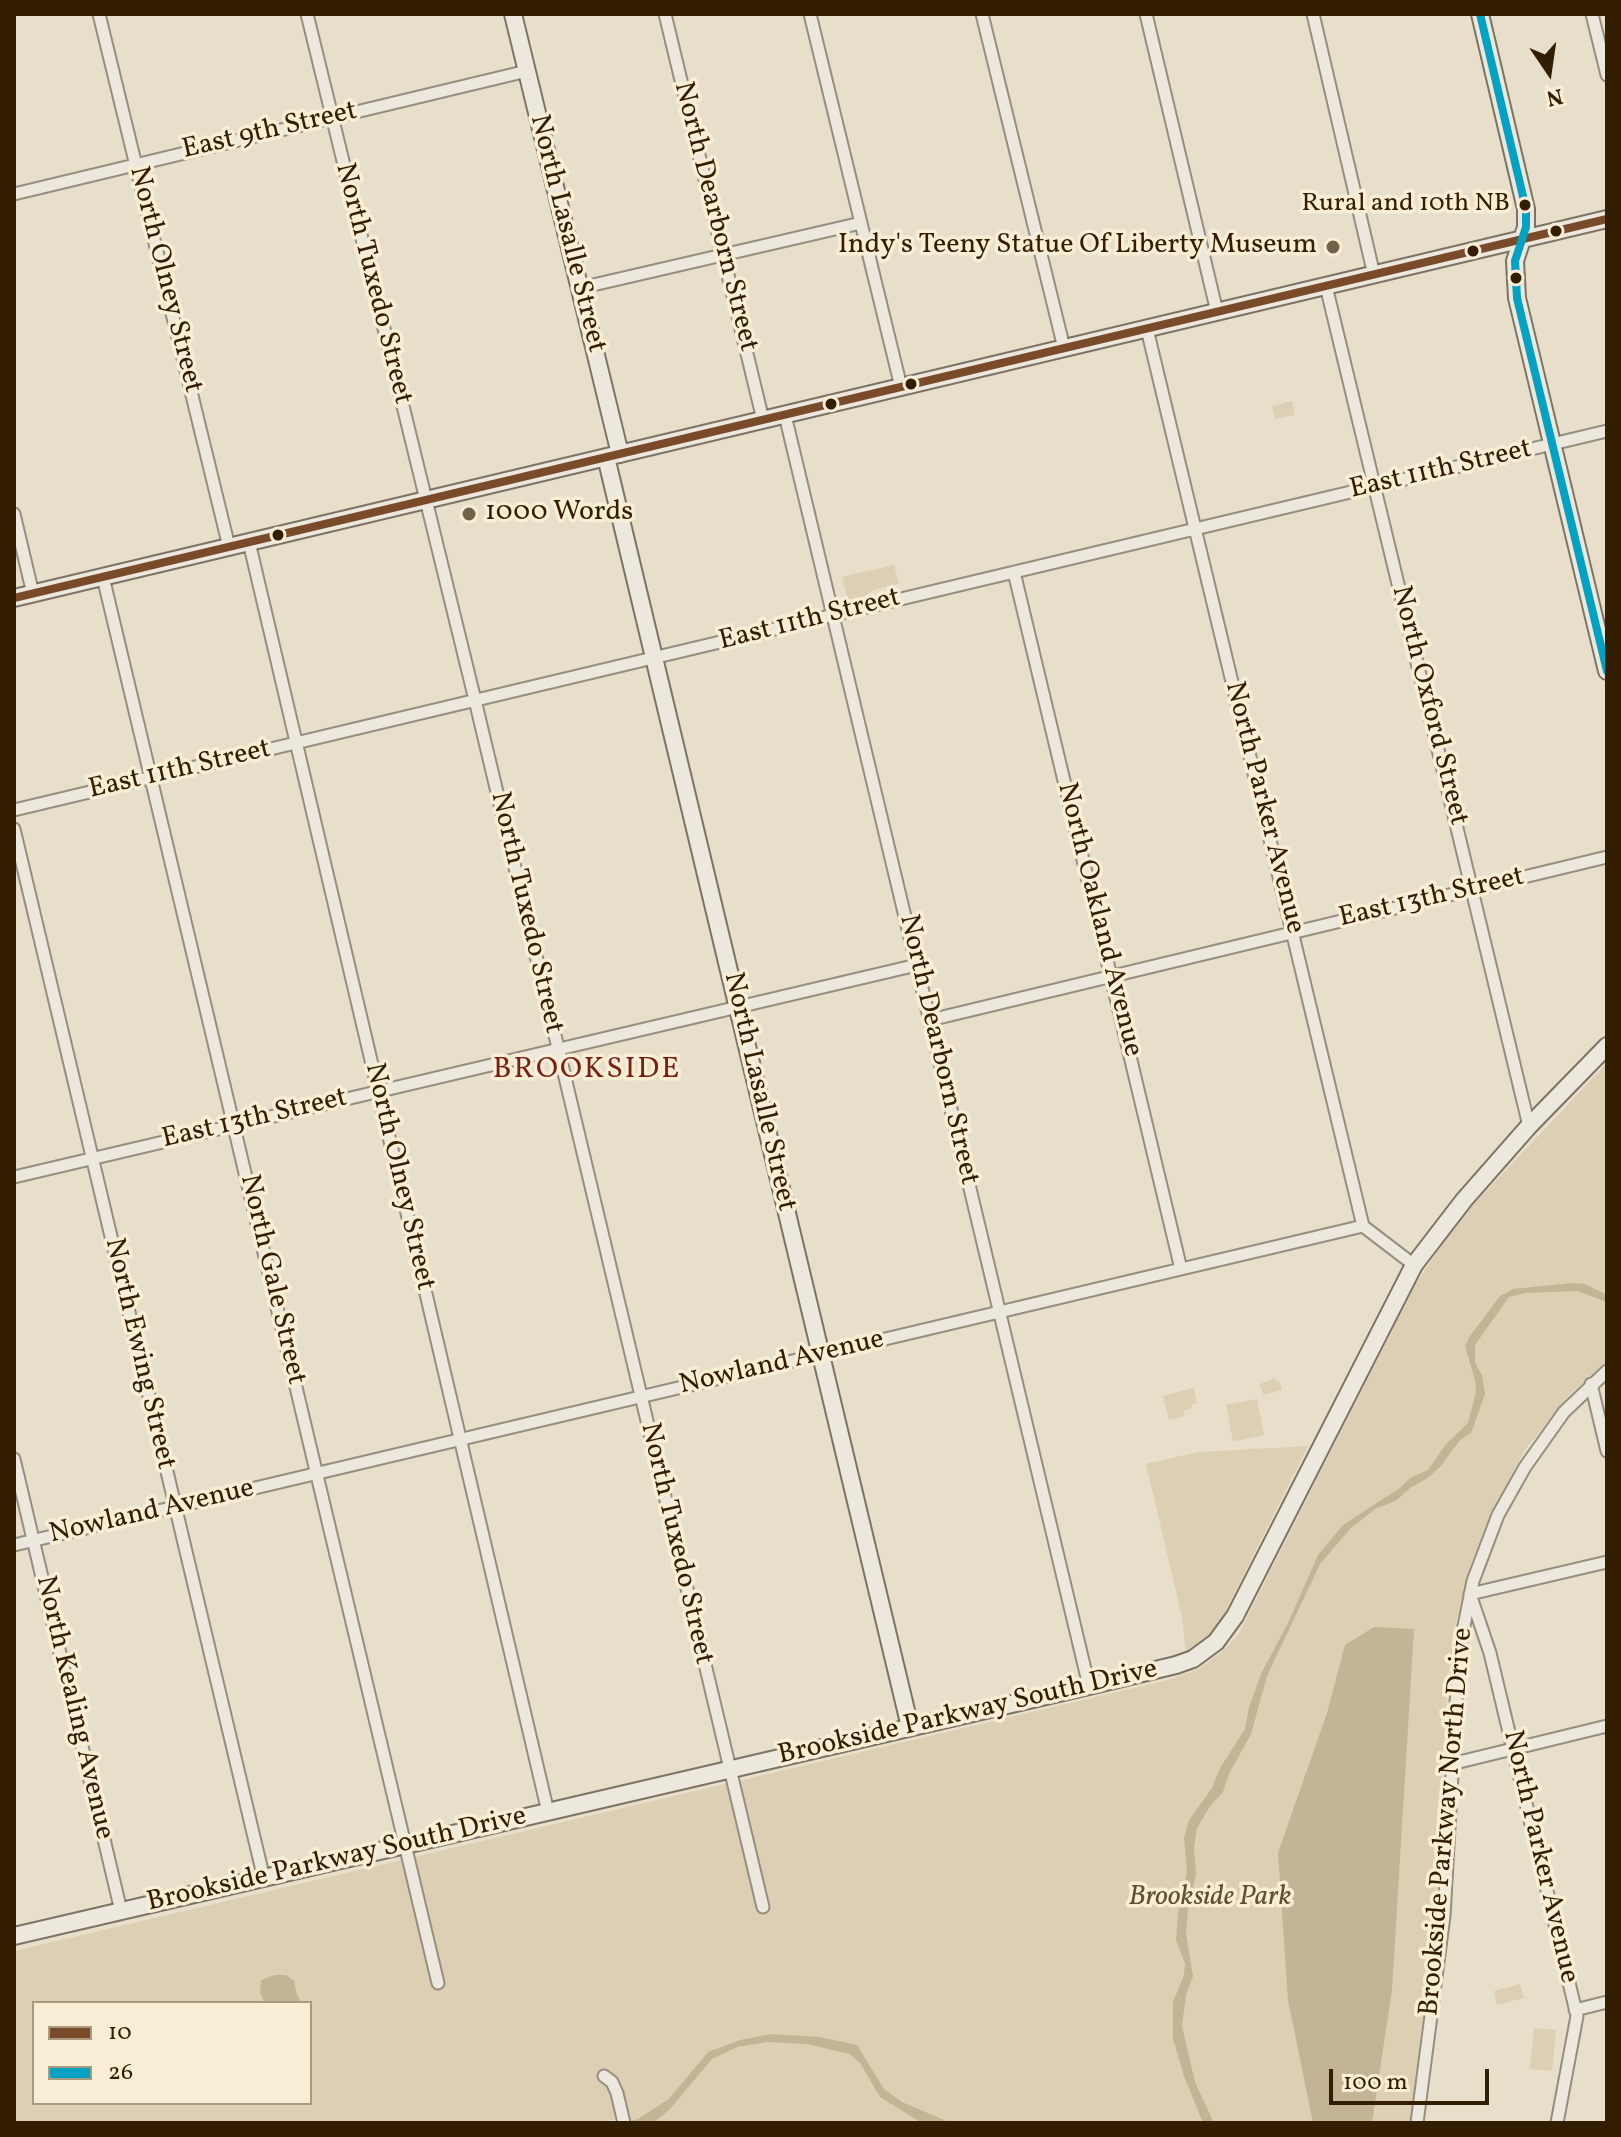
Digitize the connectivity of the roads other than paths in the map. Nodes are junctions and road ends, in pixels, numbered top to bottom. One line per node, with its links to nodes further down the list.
1 (99, 14): 14 (street, North Olney Street)
2 (307, 14): 13 (street, North Tuxedo Street)
3 (513, 14): 11 (main road, North Lasalle Street)
4 (665, 14): 19 (street, North Dearborn Street)
5 (810, 14): 17 (street)
6 (982, 14): 25 (street)
7 (1146, 14): 23 (street)
8 (1313, 14): 20 (street)
9 (1480, 14): 18 (main road)
10 (1592, 14): 12 (street)
11 (527, 71): 13 (street, East 9th Street); 22 (main road, North Lasalle Street)
12 (1607, 75)
13 (332, 117): 14 (street, East 9th Street); 33 (street, North Tuxedo Street)
14 (136, 164): 15 (street, East 9th Street); 37 (street, North Olney Street)
15 (14, 194)
16 (1607, 219): 18 (main road)
17 (861, 223): 19 (street); 26 (street)
18 (1522, 239): 20 (main road); 30 (main road)
19 (724, 255): 22 (street); 28 (street, North Dearborn Street)
20 (1374, 275): 21 (main road)
21 (1326, 286): 23 (main road); 32 (street, North Oxford Street)
22 (580, 288): 31 (main road, North Lasalle Street)
23 (1217, 312): 24 (main road)
24 (1147, 329): 25 (main road); 35 (street, North Parker Avenue)
25 (1064, 348): 26 (main road)
26 (901, 387): 27 (main road)
27 (785, 415): 28 (main road); 42 (street, North Dearborn Street)
28 (763, 420): 31 (main road)
29 (1607, 431): 30 (street, East 11th Street)
30 (1553, 444): 32 (street, East 11th Street); 43 (main road)
31 (613, 456): 33 (main road); 44 (main road, North Lasalle Street)
32 (1375, 487): 35 (street, East 11th Street); 52 (street, North Oxford Street)
33 (425, 500): 36 (main road); 46 (street, North Tuxedo Street)
34 (14, 514): 40 (street)
35 (1195, 529): 38 (street, East 11th Street); 53 (street, North Parker Avenue)
36 (249, 542): 37 (main road); 47 (street, North Olney Street)
37 (229, 547): 39 (main road)
38 (1014, 572): 42 (street, East 11th Street); 55 (street, North Oakland Avenue)
39 (103, 577): 40 (main road); 48 (street, North Gale Street)
40 (33, 594): 41 (main road)
41 (14, 598)
42 (833, 615): 44 (street, East 11th Street); 54 (street, North Dearborn Street)
43 (1604, 645): 45 (main road)
44 (654, 659): 46 (street, East 11th Street); 56 (main road, North Lasalle Street)
45 (1607, 671)
46 (475, 700): 47 (street, East 11th Street); 59 (street, North Tuxedo Street)
47 (296, 743): 48 (street, East 11th Street); 60 (street, North Olney Street)
48 (151, 778): 49 (street, East 11th Street); 61 (street, North Gale Street)
49 (14, 810)
50 (14, 829): 63 (street, North Ewing Street)
51 (1607, 857): 52 (street, East 13th Street)
52 (1472, 890): 53 (street, East 13th Street); 62 (street, North Oxford Street)
53 (1293, 933): 55 (street, East 13th Street); 65 (street, North Parker Avenue)
54 (917, 965): 56 (street, East 13th Street); 57 (street, North Dearborn Street)
55 (1112, 976): 57 (street, East 13th Street); 67 (street, North Oakland Avenue)
56 (738, 1007): 59 (street, East 13th Street); 69 (main road, North Lasalle Street)
57 (930, 1020): 68 (street, North Dearborn Street)
58 (1607, 1046): 62 (main road, Brookside Parkway South Drive)
59 (557, 1050): 60 (street, East 13th Street); 72 (street, North Tuxedo Street)
60 (378, 1091): 61 (street, East 13th Street); 73 (street, North Olney Street)
61 (234, 1125): 63 (street, East 13th Street); 76 (street, North Gale Street)
62 (1529, 1126): 66 (main road, Brookside Parkway South Drive)
63 (92, 1159): 64 (street, East 13th Street); 77 (street, North Ewing Street)
64 (14, 1177)
65 (1363, 1226): 66 (street); 67 (street, Nowland Avenue)
66 (1414, 1265): 82 (main road, Brookside Parkway South Drive)
67 (1181, 1269): 68 (street, Nowland Avenue)
68 (1000, 1312): 69 (street, Nowland Avenue); 82 (street, North Dearborn Street)
69 (821, 1354): 72 (street, Nowland Avenue); 84 (main road, North Lasalle Street)
70 (1607, 1371): 71 (street, Brookside Parkway North Drive)
71 (1591, 1384): 74 (street); 81 (street, Brookside Parkway North Drive)
72 (640, 1397): 73 (street, Nowland Avenue); 87 (street, North Tuxedo Street)
73 (460, 1440): 76 (street, Nowland Avenue); 88 (street, North Olney Street)
74 (1607, 1451)
75 (14, 1459): 78 (street, North Kealing Avenue)
76 (317, 1474): 77 (street, Nowland Avenue); 89 (street, North Gale Street)
77 (175, 1507): 78 (street, Nowland Avenue); 90 (street, North Ewing Street)
78 (33, 1541): 79 (street, Nowland Avenue); 92 (street, North Kealing Avenue)
79 (14, 1545)
80 (1607, 1562): 81 (street)
81 (1470, 1594): 85 (street, North Parker Avenue); 86 (street, Brookside Parkway North Drive)
82 (1089, 1686): 84 (main road, Brookside Parkway South Drive)
83 (1607, 1726): 85 (street)
84 (910, 1727): 87 (main road, Brookside Parkway South Drive)
85 (1512, 1749): 86 (street); 96 (street, North Parker Avenue)
86 (1451, 1764): 99 (street, Brookside Parkway North Drive)
87 (729, 1769): 88 (main road, Brookside Parkway South Drive); 91 (street, North Tuxedo Street)
88 (548, 1812): 89 (main road, Brookside Parkway South Drive)
89 (405, 1845): 90 (main road, Brookside Parkway South Drive); 94 (street, North Gale Street)
90 (264, 1879): 92 (main road, Brookside Parkway South Drive)
91 (763, 1907)
92 (121, 1911): 93 (main road, Brookside Parkway South Drive)
93 (14, 1936)
94 (438, 1983)
95 (1607, 2002): 96 (street)
96 (1575, 2010): 100 (street, North Parker Avenue)
97 (604, 2076): 98 (street)
98 (624, 2119)
99 (1417, 2123)
100 (1557, 2123)

